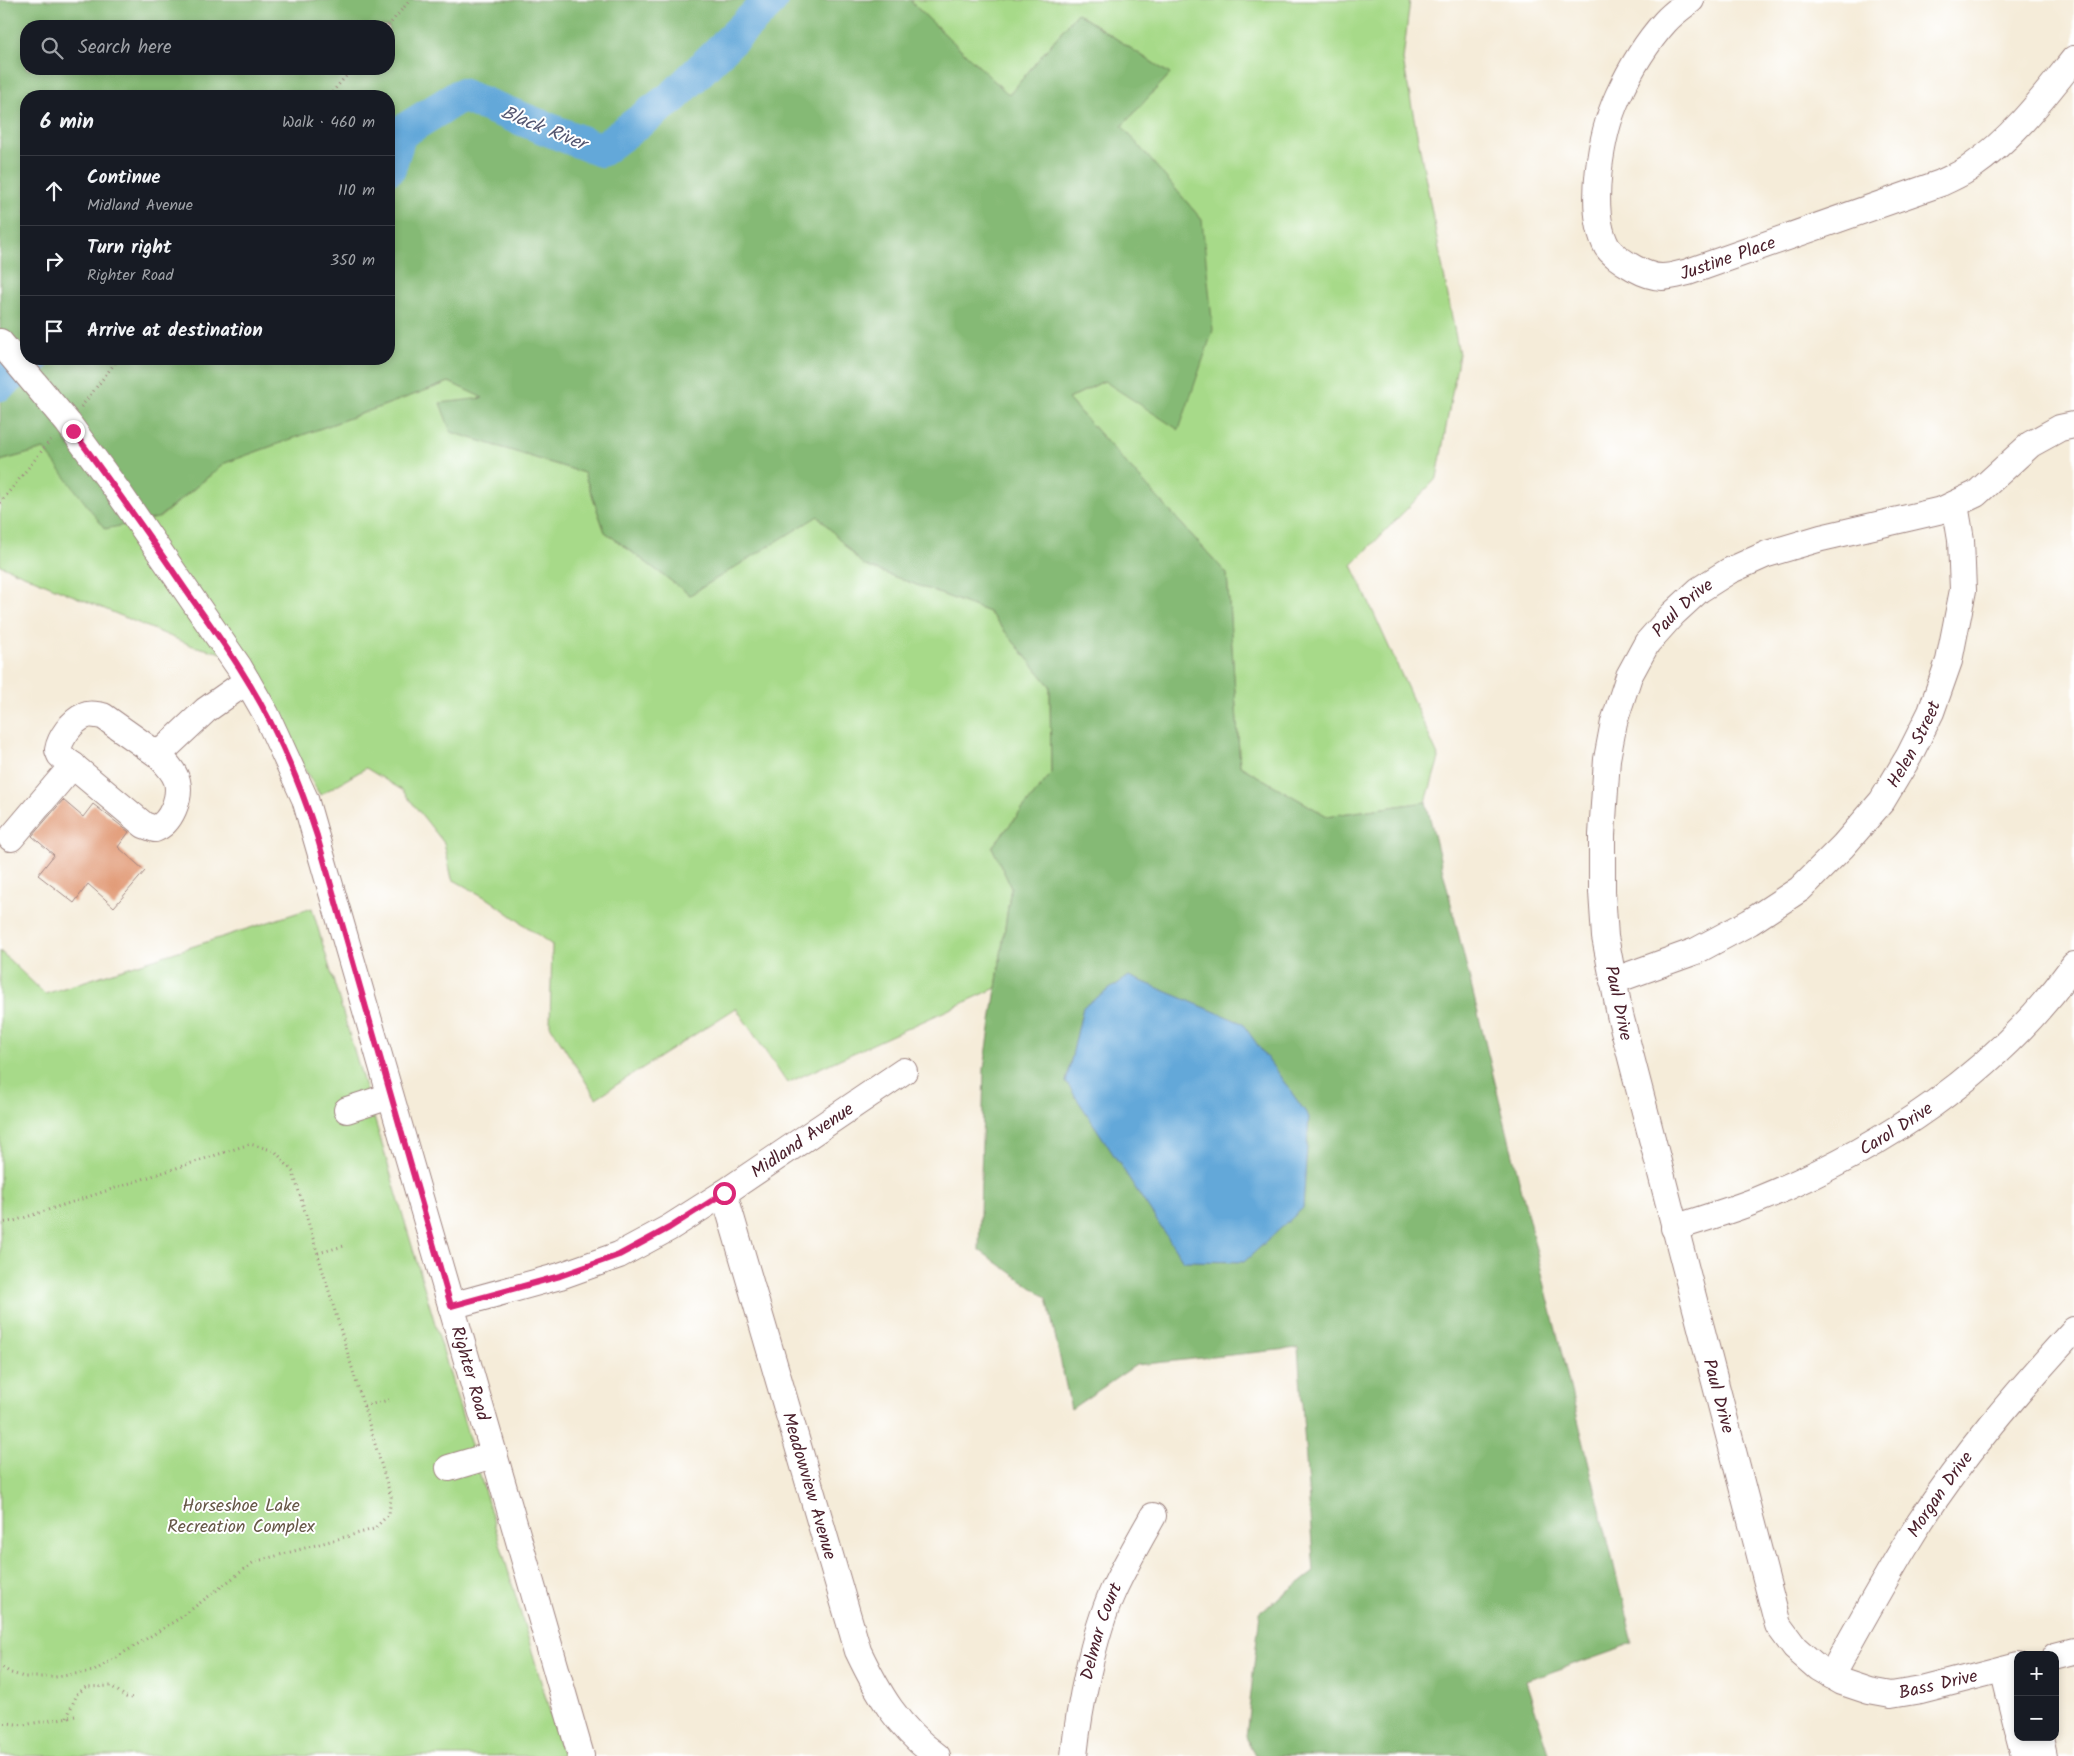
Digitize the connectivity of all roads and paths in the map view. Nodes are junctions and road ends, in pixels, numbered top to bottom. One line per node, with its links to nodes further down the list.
1 (410, 0): 3 (path)
2 (1691, 0): 4 (street, Justine Place)
3 (393, 20)
4 (2074, 59)
5 (347, 75): 6 (path)
6 (334, 90)
7 (0, 342): 14 (street, Righter Road)
8 (114, 365): 9 (path)
9 (80, 410)
10 (2074, 425): 13 (street)
11 (54, 435): 12 (path)
12 (0, 503)
13 (1955, 504): 19 (street, Helen Street); 19 (street, Paul Drive)
14 (247, 681): 15 (street); 21 (street, Righter Road)
15 (158, 755): 16 (street); 16 (street)
16 (72, 765): 17 (street)
17 (11, 838)
18 (2074, 965): 25 (street, Carol Drive)
19 (1614, 981): 25 (street, Paul Drive)
20 (904, 1071): 23 (street, Midland Avenue)
21 (390, 1096): 22 (street); 28 (street, Righter Road)
22 (346, 1110)
23 (724, 1193): 28 (street, Midland Avenue); 48 (street, Meadowview Avenue)
24 (0, 1223): 27 (path)
25 (1674, 1228): 39 (street, Paul Drive)
26 (344, 1246): 27 (path)
27 (318, 1253): 31 (path)
28 (451, 1306): 32 (street, Righter Road)
29 (2074, 1330): 39 (street, Morgan Drive)
30 (390, 1400): 31 (path)
31 (364, 1406): 37 (path)
32 (493, 1455): 33 (street); 47 (street, Righter Road)
33 (449, 1468)
34 (1152, 1516): 49 (street, Delmar Court)
35 (2074, 1651): 36 (street)
36 (2059, 1655)
37 (0, 1666)
38 (2011, 1667): 39 (street, Bass Drive); 40 (street)
39 (1831, 1676)
40 (2014, 1696)
41 (133, 1698): 43 (path)
42 (75, 1716): 43 (path)
43 (67, 1717): 44 (path)
44 (0, 1722)
45 (2021, 1741): 50 (street)
46 (2042, 1741): 51 (street)
47 (580, 1756)
48 (937, 1756)
49 (1074, 1756)
50 (2024, 1756)
51 (2046, 1756)

